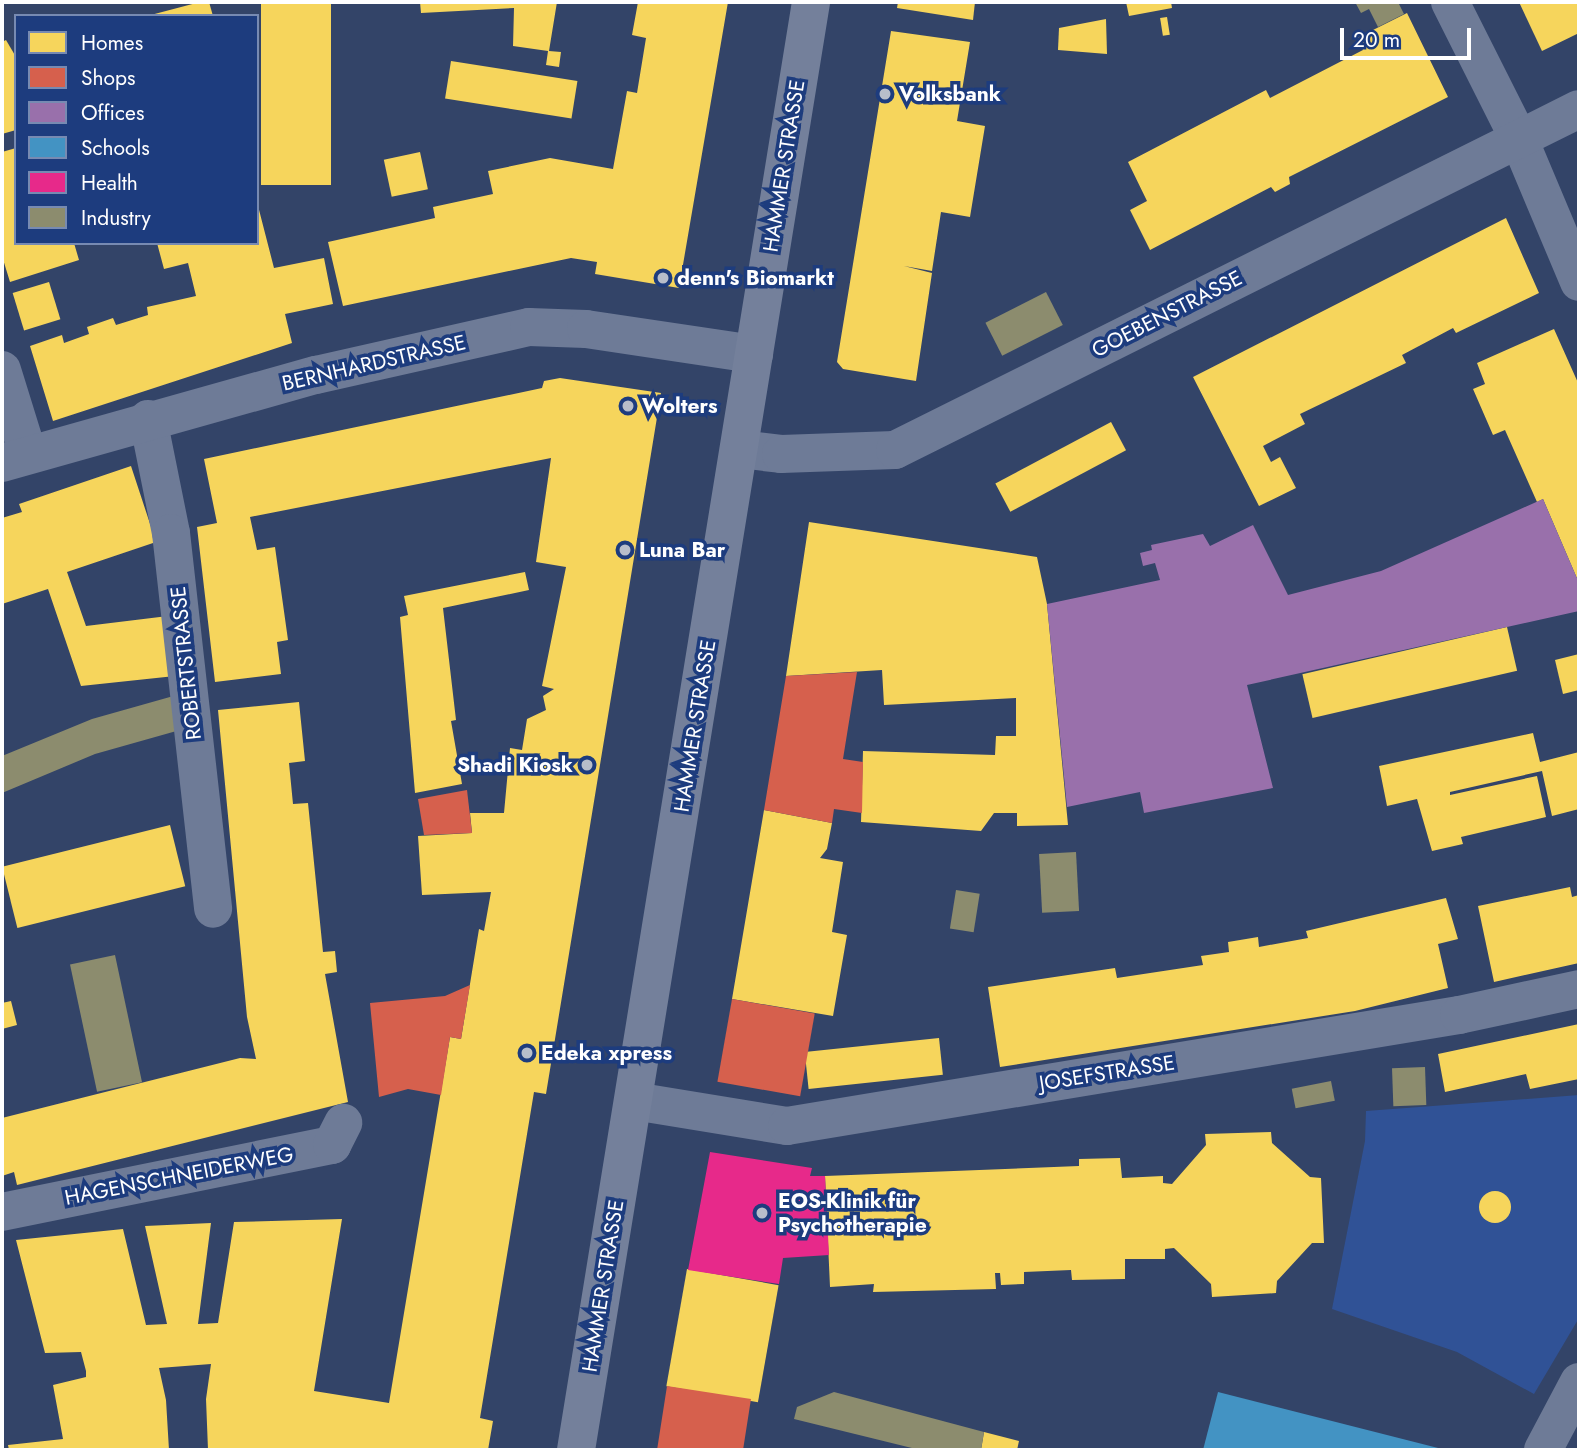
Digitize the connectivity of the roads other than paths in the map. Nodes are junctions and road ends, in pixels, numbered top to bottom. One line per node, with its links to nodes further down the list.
1 (811, 2): 6 (main road, HAMMER STRASSE)
2 (1450, 2): 4 (street)
3 (1579, 109): 4 (street, GOEBENSTRASSE)
4 (1519, 139): 5 (street); 9 (street, GOEBENSTRASSE)
5 (1579, 282)
6 (754, 354): 8 (street, BERNHARDSTRASSE); 9 (main road, HAMMER STRASSE)
7 (2, 370): 10 (street)
8 (148, 419): 10 (street, BERNHARDSTRASSE); 11 (street, ROBERTSTRASSE)
9 (739, 449): 13 (main road, HAMMER STRASSE)
10 (15, 459)
11 (213, 909)
12 (1579, 989): 13 (street, JOSEFSTRASSE)
13 (634, 1101): 17 (main road, HAMMER STRASSE)
14 (342, 1123): 15 (street, HAGENSCHNEIDERWEG)
15 (2, 1212)
16 (1579, 1382): 18 (street)
17 (576, 1450)
18 (1543, 1450)

